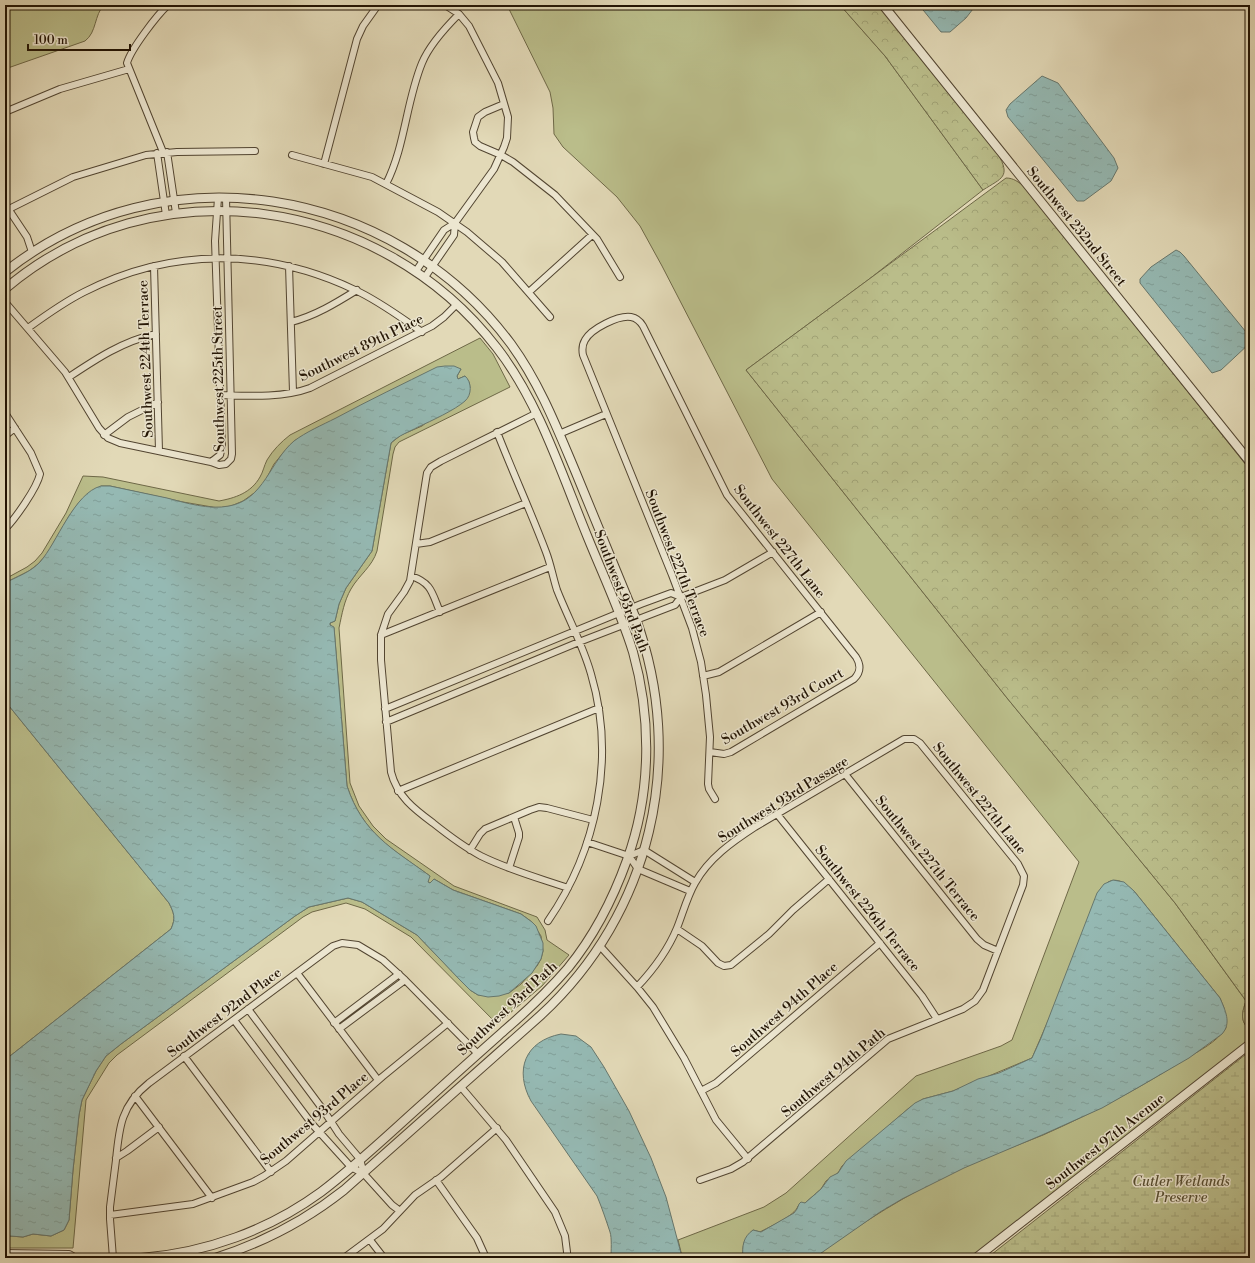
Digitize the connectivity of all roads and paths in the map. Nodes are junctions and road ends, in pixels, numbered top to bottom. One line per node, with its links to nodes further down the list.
1 (168, 5): 6 (street)
2 (378, 5): 13 (street)
3 (445, 5): 5 (street)
4 (883, 5): 63 (street, Southwest 232nd Street)
5 (459, 14): 7 (street); 14 (street)
6 (129, 69): 8 (street); 10 (street)
7 (504, 104): 12 (street); 12 (street)
8 (5, 112)
9 (255, 151): 10 (street)
10 (162, 152): 17 (street); 18 (street); 19 (street)
11 (292, 155): 13 (street)
12 (501, 155): 24 (street); 25 (street)
13 (324, 164): 14 (street)
14 (386, 184): 24 (street)
15 (218, 198): 16 (street, Southwest 93rd Path); 17 (street, Southwest 93rd Path); 20 (street, Southwest 225th Street)
16 (226, 198): 21 (street, Southwest 225th Street); 29 (street, Southwest 93rd Path)
17 (174, 200): 18 (street, Southwest 93rd Path); 22 (street)
18 (164, 202): 23 (street); 26 (street, Southwest 93rd Path)
19 (7, 206): 26 (street)
20 (217, 211): 21 (street, Southwest 93rd Path); 22 (street, Southwest 93rd Path); 28 (street, Southwest 225th Street)
21 (228, 211): 27 (street, Southwest 225th Street); 33 (street, Southwest 93rd Path)
22 (176, 213): 23 (street, Southwest 93rd Path)
23 (166, 215): 37 (street, Southwest 93rd Path)
24 (455, 223): 29 (street); 32 (street); 39 (street)
25 (592, 235): 36 (street); 39 (street)
26 (32, 252): 34 (street, Southwest 93rd Path)
27 (228, 258): 28 (street); 31 (street); 51 (street, Southwest 225th Street)
28 (216, 259): 30 (street); 50 (street, Southwest 225th Street)
29 (423, 260): 32 (street, Southwest 93rd Path); 33 (street)
30 (154, 266): 45 (street); 47 (street, Southwest 224th Terrace)
31 (290, 266): 38 (street); 44 (street)
32 (432, 267): 35 (street); 58 (street, Southwest 93rd Path)
33 (416, 271): 35 (street, Southwest 93rd Path)
34 (5, 272)
35 (425, 277): 41 (street, Southwest 93rd Path)
36 (620, 277)
37 (5, 289)
38 (357, 290): 44 (street); 46 (street)
39 (529, 292): 42 (street)
40 (5, 302): 45 (street)
41 (457, 304): 46 (street, Southwest 89th Place); 54 (street, Southwest 93rd Path)
42 (550, 317)
43 (634, 318): 55 (street, Southwest 227th Terrace); 67 (street, Southwest 227th Lane)
44 (291, 322): 49 (street)
45 (28, 328): 48 (street)
46 (422, 332): 49 (street, Southwest 89th Place)
47 (156, 334): 48 (street); 52 (street, Southwest 224th Terrace)
48 (69, 377): 59 (street)
49 (293, 392): 51 (street, Southwest 89th Place)
50 (220, 395): 51 (street, Southwest 89th Place); 62 (street, Southwest 225th Street)
51 (230, 395): 62 (street, Southwest 225th Street)
52 (158, 402): 59 (street); 61 (street, Southwest 224th Terrace)
53 (5, 413): 56 (street)
54 (537, 413): 57 (street); 74 (street, Southwest 93rd Path)
55 (606, 414): 58 (street); 70 (street, Southwest 227th Terrace)
56 (16, 428): 60 (street); 65 (street)
57 (497, 432): 64 (street); 66 (street)
58 (559, 434): 71 (street, Southwest 93rd Path)
59 (104, 435): 61 (street)
60 (5, 436)
61 (159, 451): 62 (street)
62 (211, 462)
63 (1250, 462)
64 (526, 503): 66 (street); 68 (street)
65 (6, 526)
66 (416, 544): 69 (street)
67 (773, 552): 70 (street); 73 (street, Southwest 227th Lane)
68 (550, 567): 72 (street); 77 (street)
69 (411, 576): 72 (street); 78 (street)
70 (681, 597): 71 (street); 75 (street); 81 (street, Southwest 227th Terrace)
71 (631, 608): 74 (street); 75 (street, Southwest 93rd Path)
72 (440, 612): 78 (street)
73 (821, 612): 80 (street, Southwest 227th Lane); 81 (street)
74 (619, 613): 76 (street, Southwest 93rd Path); 77 (street)
75 (636, 619): 76 (street); 95 (street, Southwest 93rd Path)
76 (623, 625): 79 (street); 96 (street, Southwest 93rd Path)
77 (575, 631): 79 (street); 82 (street)
78 (381, 635): 82 (street)
79 (579, 642): 83 (street); 84 (street)
80 (860, 668): 86 (street, Southwest 93rd Court)
81 (704, 676): 86 (street, Southwest 227th Terrace)
82 (385, 708): 84 (street)
83 (599, 708): 88 (street); 92 (street)
84 (386, 722): 88 (street)
85 (914, 739): 87 (street, Southwest 93rd Passage); 99 (street, Southwest 227th Lane)
86 (710, 752): 89 (street, Southwest 227th Terrace)
87 (845, 774): 90 (street, Southwest 93rd Passage); 108 (street, Southwest 227th Terrace)
88 (398, 790): 94 (street)
89 (716, 799)
90 (777, 814): 100 (street, Southwest 226th Terrace); 101 (street, Southwest 93rd Passage)
91 (514, 817): 92 (street); 94 (street); 97 (street)
92 (593, 820): 93 (street)
93 (587, 842): 96 (street); 102 (street)
94 (470, 850): 97 (street)
95 (644, 850): 96 (street); 98 (street, Southwest 93rd Path); 101 (street)
96 (629, 856): 98 (street); 120 (street, Southwest 93rd Path)
97 (509, 868): 102 (street)
98 (638, 869): 103 (street); 107 (street, Southwest 93rd Path)
99 (1024, 876): 108 (street, Southwest 94th Path)
100 (829, 879): 105 (street); 106 (street, Southwest 226th Terrace)
101 (695, 882): 103 (street, Southwest 93rd Passage)
102 (568, 888): 104 (street)
103 (690, 891): 105 (street, Southwest 93rd Passage)
104 (548, 921)
105 (677, 928): 112 (street, Southwest 93rd Passage)
106 (880, 943): 114 (street, Southwest 226th Terrace); 124 (street, Southwest 94th Place)
107 (600, 946): 112 (street); 123 (street, Southwest 93rd Path)
108 (998, 951): 114 (street, Southwest 94th Path)
109 (297, 972): 110 (street, Southwest 92nd Place); 113 (street, Southwest 92nd Place); 116 (street)
110 (399, 974): 111 (street); 116 (street)
111 (405, 980): 117 (street); 118 (street)
112 (637, 987): 124 (street)
113 (248, 1009): 115 (street, Southwest 92nd Place); 126 (street)
114 (938, 1019): 132 (street, Southwest 94th Path)
115 (234, 1020): 121 (street, Southwest 92nd Place); 129 (street)
116 (334, 1023): 118 (street)
117 (448, 1023): 120 (street); 122 (street, Southwest 93rd Place)
118 (339, 1029): 122 (street)
119 (1250, 1044): 152 (street, Southwest 97th Avenue)
120 (478, 1054): 131 (street, Southwest 93rd Path)
121 (184, 1056): 125 (street, Southwest 92nd Place); 134 (street)
122 (378, 1080): 126 (street, Southwest 93rd Place)
123 (460, 1087): 128 (street); 135 (street, Southwest 93rd Path)
124 (701, 1091): 132 (street)
125 (135, 1096): 127 (street); 130 (street, Southwest 92nd Place)
126 (330, 1122): 129 (street, Southwest 93rd Place); 131 (street)
127 (159, 1127): 130 (street); 138 (street)
128 (497, 1128): 136 (street); 151 (street)
129 (320, 1131): 133 (street); 134 (street, Southwest 93rd Place)
130 (116, 1158): 140 (street, Southwest 92nd Place)
131 (360, 1159): 133 (street, Southwest 93rd Path); 135 (street)
132 (748, 1159): 137 (street, Southwest 94th Path)
133 (351, 1167): 135 (street); 143 (street, Southwest 93rd Path)
134 (270, 1172): 138 (street, Southwest 93rd Place)
135 (364, 1174): 139 (street); 147 (street, Southwest 93rd Path)
136 (436, 1180): 139 (street); 150 (street)
137 (700, 1180)
138 (212, 1198): 140 (street, Southwest 93rd Place)
139 (400, 1211): 141 (street)
140 (110, 1216): 145 (street, Southwest 92nd Place)
141 (370, 1240): 148 (street); 149 (street)
142 (5, 1254): 144 (street)
143 (155, 1257): 146 (street, Southwest 93rd Path)
144 (108, 1258)
145 (113, 1258)
146 (141, 1258)
147 (215, 1258)
148 (344, 1258)
149 (384, 1258)
150 (486, 1258)
151 (567, 1258)
152 (976, 1258)

